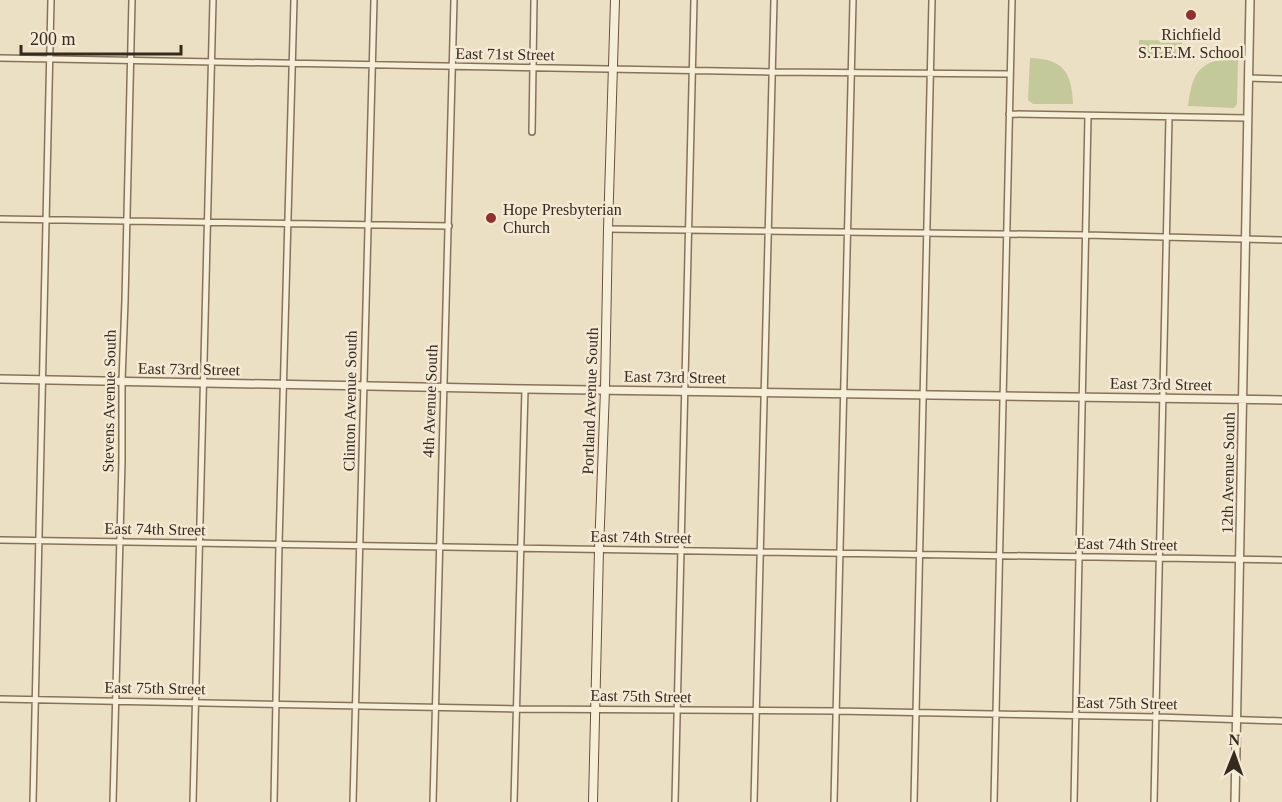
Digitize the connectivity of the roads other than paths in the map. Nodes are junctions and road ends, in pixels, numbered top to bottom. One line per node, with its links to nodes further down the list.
1 (51, 0): 16 (street)
2 (132, 0): 17 (street, Stevens Avenue South)
3 (213, 0): 18 (street)
4 (294, 0): 19 (street)
5 (374, 0): 20 (street, Clinton Avenue South)
6 (454, 0): 21 (street, 4th Avenue South)
7 (534, 0): 22 (street)
8 (615, 0): 23 (main road, Portland Avenue South)
9 (694, 0): 24 (street)
10 (774, 0): 25 (street)
11 (853, 0): 26 (street)
12 (932, 0): 27 (street)
13 (1012, 0): 28 (street)
14 (1250, 0): 29 (street, 12th Avenue South)
15 (0, 58): 16 (street, East 71st Street)
16 (50, 59): 17 (street, East 71st Street); 37 (street)
17 (131, 60): 18 (street, East 71st Street); 38 (street, Stevens Avenue South)
18 (211, 62): 19 (street, East 71st Street); 39 (street)
19 (292, 63): 20 (street, East 71st Street); 40 (street)
20 (372, 65): 21 (street, East 71st Street); 41 (street, Clinton Avenue South)
21 (453, 66): 22 (street, East 71st Street); 42 (street, 4th Avenue South)
22 (533, 68): 23 (street, East 71st Street); 35 (street)
23 (613, 69): 24 (street, East 71st Street); 43 (main road, Portland Avenue South)
24 (693, 71): 25 (street, East 71st Street); 44 (street)
25 (772, 72): 26 (street, East 71st Street); 45 (street)
26 (851, 72): 27 (street, East 71st Street); 46 (street)
27 (931, 73): 28 (street, East 71st Street); 47 (street)
28 (1010, 75): 31 (street)
29 (1248, 78): 30 (street); 34 (street, 12th Avenue South)
30 (1282, 79)
31 (1009, 114): 32 (street); 48 (street)
32 (1088, 116): 33 (street); 49 (street)
33 (1168, 117): 34 (street); 50 (street)
34 (1247, 118): 51 (street, 12th Avenue South)
35 (531, 132)
36 (0, 219): 37 (street)
37 (46, 219): 38 (street); 54 (street)
38 (127, 221): 39 (street); 55 (street, Stevens Avenue South)
39 (207, 222): 40 (street); 56 (street)
40 (288, 223): 41 (street); 57 (street)
41 (368, 225): 42 (street); 58 (street, Clinton Avenue South)
42 (449, 226): 59 (street, 4th Avenue South)
43 (608, 229): 44 (street); 61 (main road, Portland Avenue South)
44 (689, 231): 45 (street); 62 (street)
45 (768, 232): 46 (street); 63 (street)
46 (847, 232): 47 (street); 64 (street)
47 (927, 233): 48 (street); 65 (street)
48 (1006, 234): 49 (street); 66 (street)
49 (1086, 236): 50 (street); 67 (street)
50 (1166, 237): 51 (street); 68 (street)
51 (1245, 239): 52 (street); 69 (street, 12th Avenue South)
52 (1282, 240)
53 (0, 379): 54 (street, East 73rd Street)
54 (42, 380): 55 (street, East 73rd Street); 72 (street)
55 (122, 381): 56 (street, East 73rd Street); 73 (street, Stevens Avenue South)
56 (203, 382): 57 (street, East 73rd Street); 74 (street)
57 (283, 384): 58 (street, East 73rd Street); 75 (street)
58 (364, 386): 59 (street, East 73rd Street); 76 (street, Clinton Avenue South)
59 (444, 387): 60 (street, East 73rd Street); 77 (street, 4th Avenue South)
60 (525, 389): 61 (street, East 73rd Street); 78 (street)
61 (605, 390): 62 (street, East 73rd Street); 79 (main road, Portland Avenue South)
62 (685, 391): 63 (street, East 73rd Street); 80 (street)
63 (764, 392): 64 (street, East 73rd Street); 81 (street)
64 (843, 392): 65 (street, East 73rd Street); 82 (street)
65 (923, 393): 66 (street, East 73rd Street); 83 (street)
66 (1003, 395): 67 (street, East 73rd Street); 84 (street)
67 (1082, 396): 68 (street, East 73rd Street); 85 (street)
68 (1163, 398): 69 (street, East 73rd Street); 86 (street)
69 (1242, 399): 70 (street, East 73rd Street); 87 (street, 12th Avenue South)
70 (1282, 399)
71 (0, 540): 72 (street, East 74th Street)
72 (39, 540): 73 (street, East 74th Street); 90 (street)
73 (119, 541): 74 (street, East 74th Street); 91 (street, Stevens Avenue South)
74 (199, 543): 75 (street, East 74th Street); 92 (street)
75 (279, 544): 76 (street, East 74th Street); 93 (street)
76 (360, 546): 77 (street, East 74th Street); 94 (street, Clinton Avenue South)
77 (440, 547): 78 (street, East 74th Street); 95 (street, 4th Avenue South)
78 (520, 548): 79 (street, East 74th Street); 97 (street)
79 (599, 550): 80 (street, East 74th Street); 96 (main road, Portland Avenue South)
80 (681, 551): 81 (street, East 74th Street); 98 (street)
81 (761, 552): 82 (street, East 74th Street); 99 (street)
82 (839, 553): 83 (street, East 74th Street); 100 (street)
83 (919, 554): 84 (street, East 74th Street); 101 (street)
84 (999, 555): 85 (street, East 74th Street); 102 (street)
85 (1079, 556): 86 (street, East 74th Street); 103 (street)
86 (1159, 557): 87 (street, East 74th Street); 104 (street)
87 (1240, 560): 88 (street, East 74th Street); 105 (street, 12th Avenue South)
88 (1282, 560)
89 (0, 699): 90 (street, East 75th Street)
90 (35, 700): 91 (street, East 75th Street); 107 (street)
91 (116, 701): 92 (street, East 75th Street); 108 (street, Stevens Avenue South)
92 (195, 703): 93 (street, East 75th Street); 109 (street)
93 (276, 704): 94 (street, East 75th Street); 110 (street)
94 (356, 705): 95 (street, East 75th Street); 111 (street, Clinton Avenue South)
95 (436, 707): 97 (street, East 75th Street); 112 (street, 4th Avenue South)
96 (595, 708): 97 (street, East 75th Street); 98 (street, East 75th Street); 114 (main road, Portland Avenue South)
97 (517, 709): 113 (street)
98 (677, 710): 99 (street, East 75th Street); 115 (street)
99 (757, 711): 100 (street, East 75th Street); 116 (street)
100 (836, 711): 101 (street, East 75th Street); 117 (street)
101 (916, 713): 102 (street, East 75th Street); 118 (street)
102 (996, 715): 103 (street, East 75th Street); 119 (street)
103 (1076, 716): 104 (street, East 75th Street); 120 (street)
104 (1156, 717): 105 (street, East 75th Street); 121 (street)
105 (1237, 720): 106 (street, East 75th Street); 122 (street, 12th Avenue South)
106 (1282, 721)
107 (33, 802)
108 (113, 802)
109 (194, 802)
110 (274, 802)
111 (353, 802)
112 (434, 802)
113 (514, 802)
114 (593, 802)
115 (675, 802)
116 (754, 802)
117 (834, 802)
118 (915, 802)
119 (994, 802)
120 (1074, 802)
121 (1154, 802)
122 (1235, 802)

